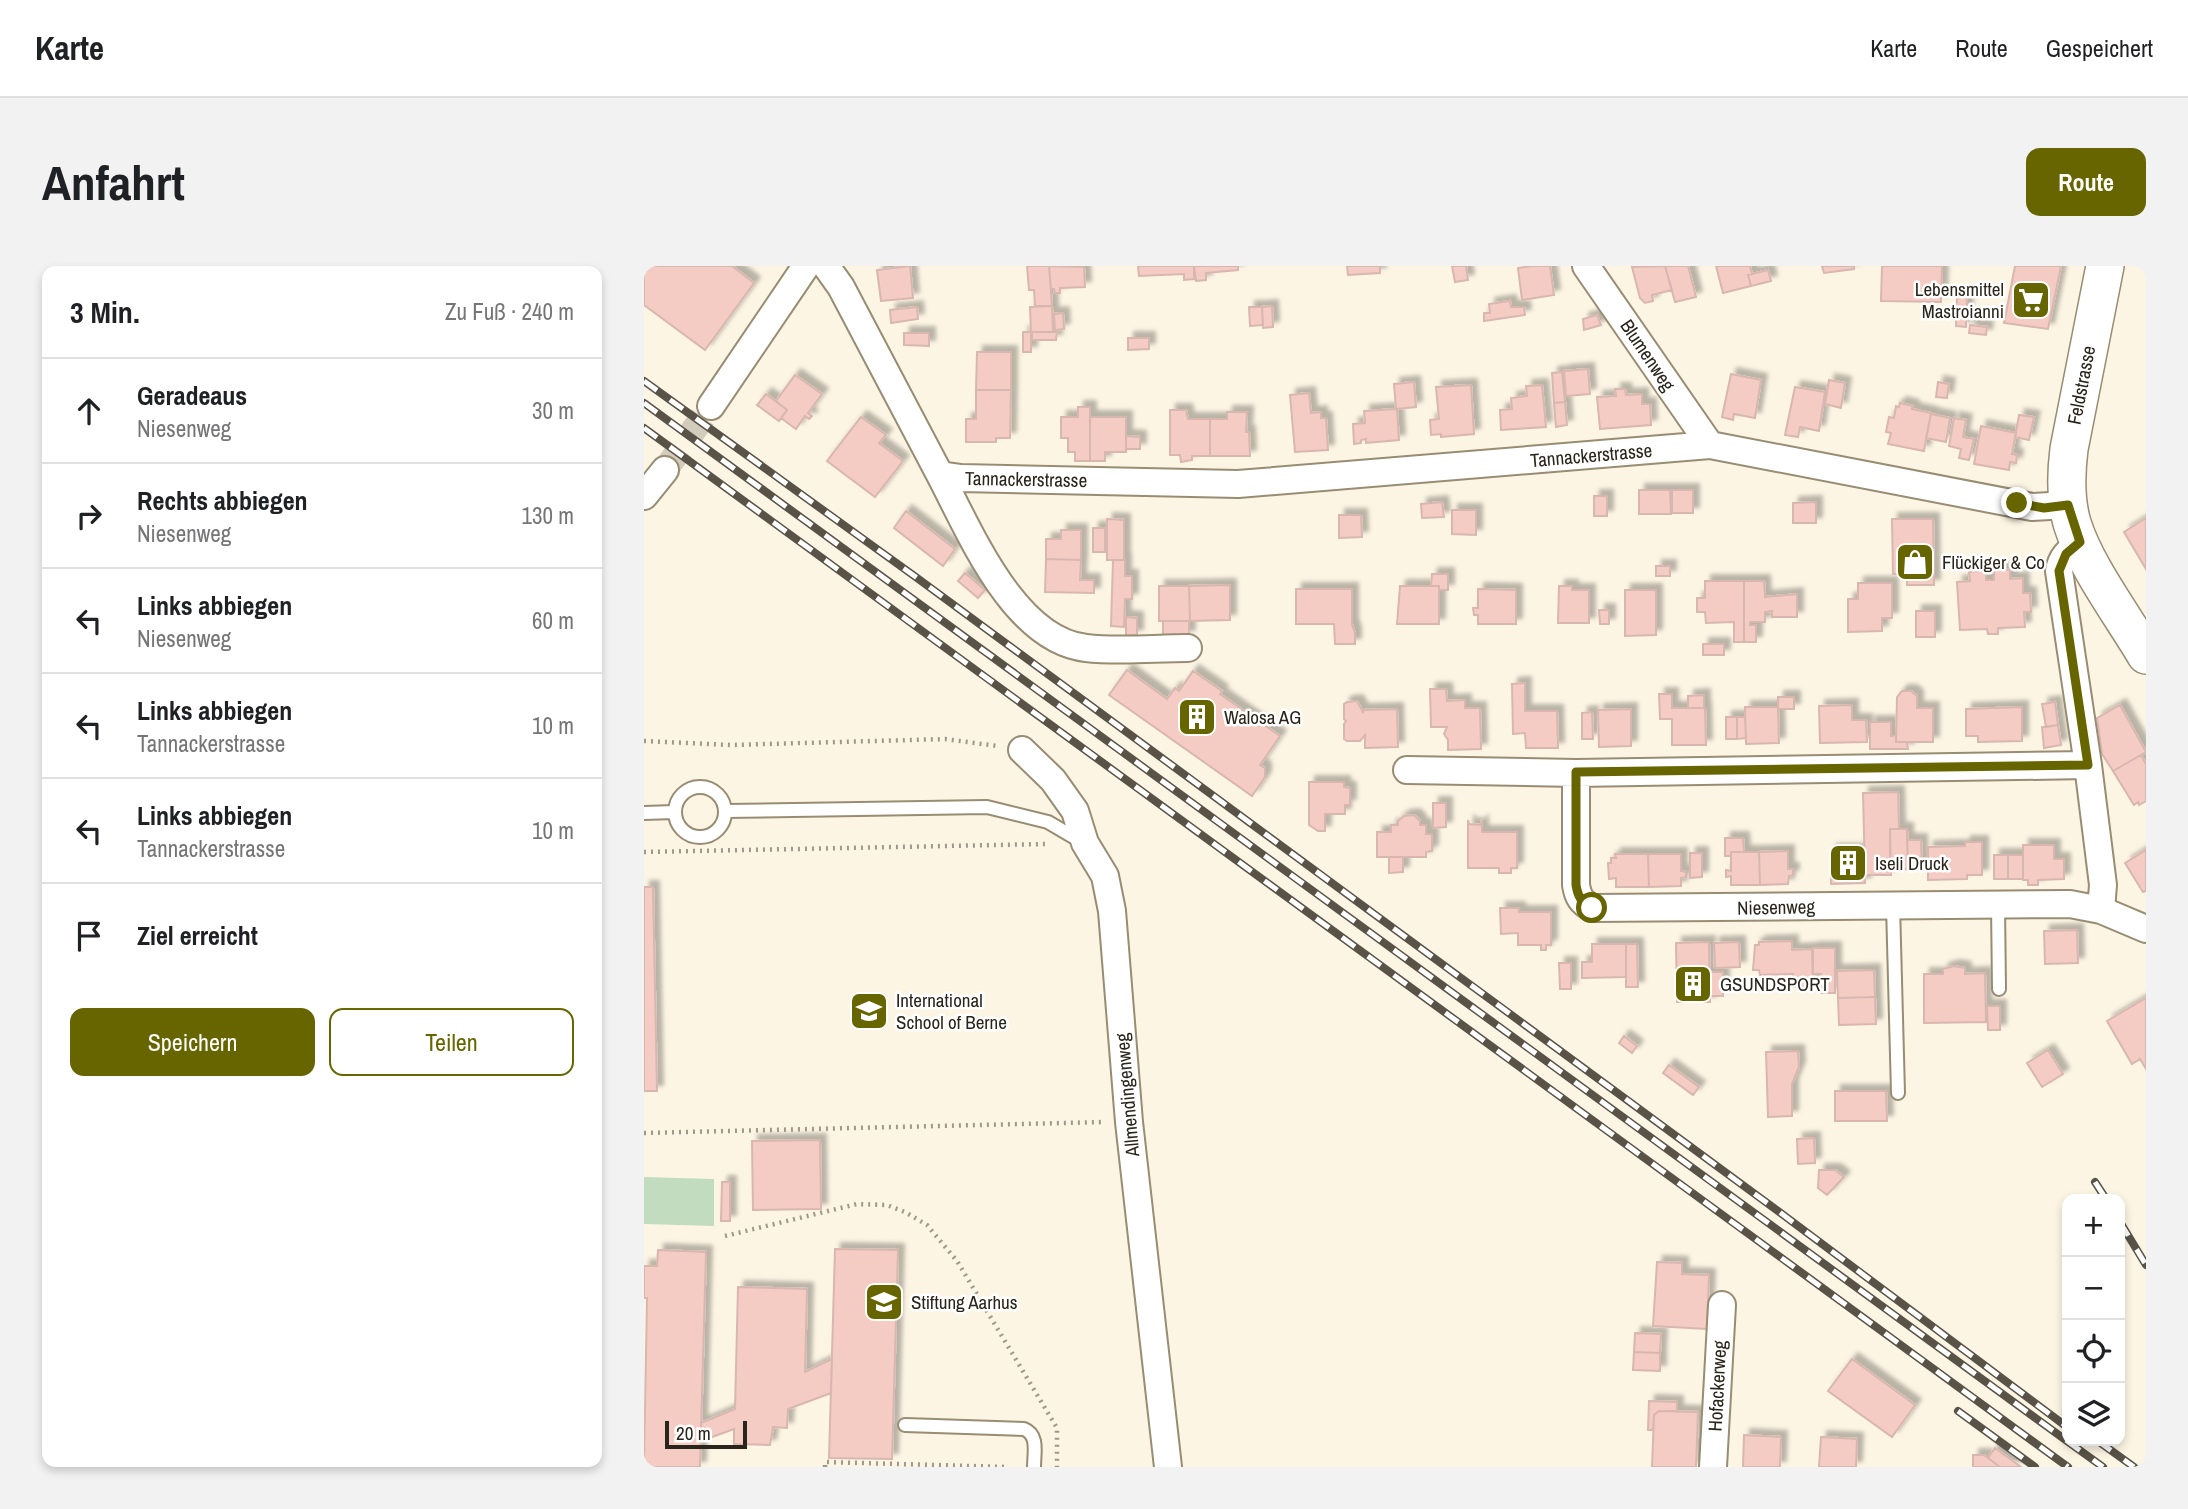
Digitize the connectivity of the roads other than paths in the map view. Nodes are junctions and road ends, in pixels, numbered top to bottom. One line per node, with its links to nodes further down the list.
1 (806, 266): 5 (street)
2 (826, 266): 8 (street, Tannackerstrasse)
3 (1586, 266): 6 (street, Blumenweg)
4 (2105, 266): 10 (street, Feldstrasse)
5 (711, 406)
6 (1710, 445): 8 (street, Tannackerstrasse); 10 (street, Tannackerstrasse)
7 (664, 470): 9 (street)
8 (940, 475): 12 (street, Tannackerstrasse)
9 (644, 496)
10 (2068, 505): 11 (street)
11 (2080, 542): 13 (street); 15 (street)
12 (1188, 648)
13 (2146, 655)
14 (1022, 750): 21 (street, Allmendingenweg)
15 (2088, 765): 17 (street); 24 (street)
16 (1407, 770): 17 (street)
17 (1576, 772): 22 (street, Niesenweg)
18 (726, 811): 19 (lane); 19 (lane); 21 (lane)
19 (674, 812): 20 (lane)
20 (644, 813)
21 (1085, 843): 31 (street, Allmendingenweg)
22 (1893, 905): 23 (street, Niesenweg); 27 (lane)
23 (1998, 905): 24 (street, Niesenweg); 26 (lane)
24 (2101, 910): 25 (street, Niesenweg)
25 (2146, 929)
26 (1999, 989)
27 (1898, 1093)
28 (1722, 1305): 32 (street, Hofackerweg)
29 (905, 1424): 30 (lane)
30 (1034, 1467)
31 (1168, 1467)
32 (1713, 1467)

